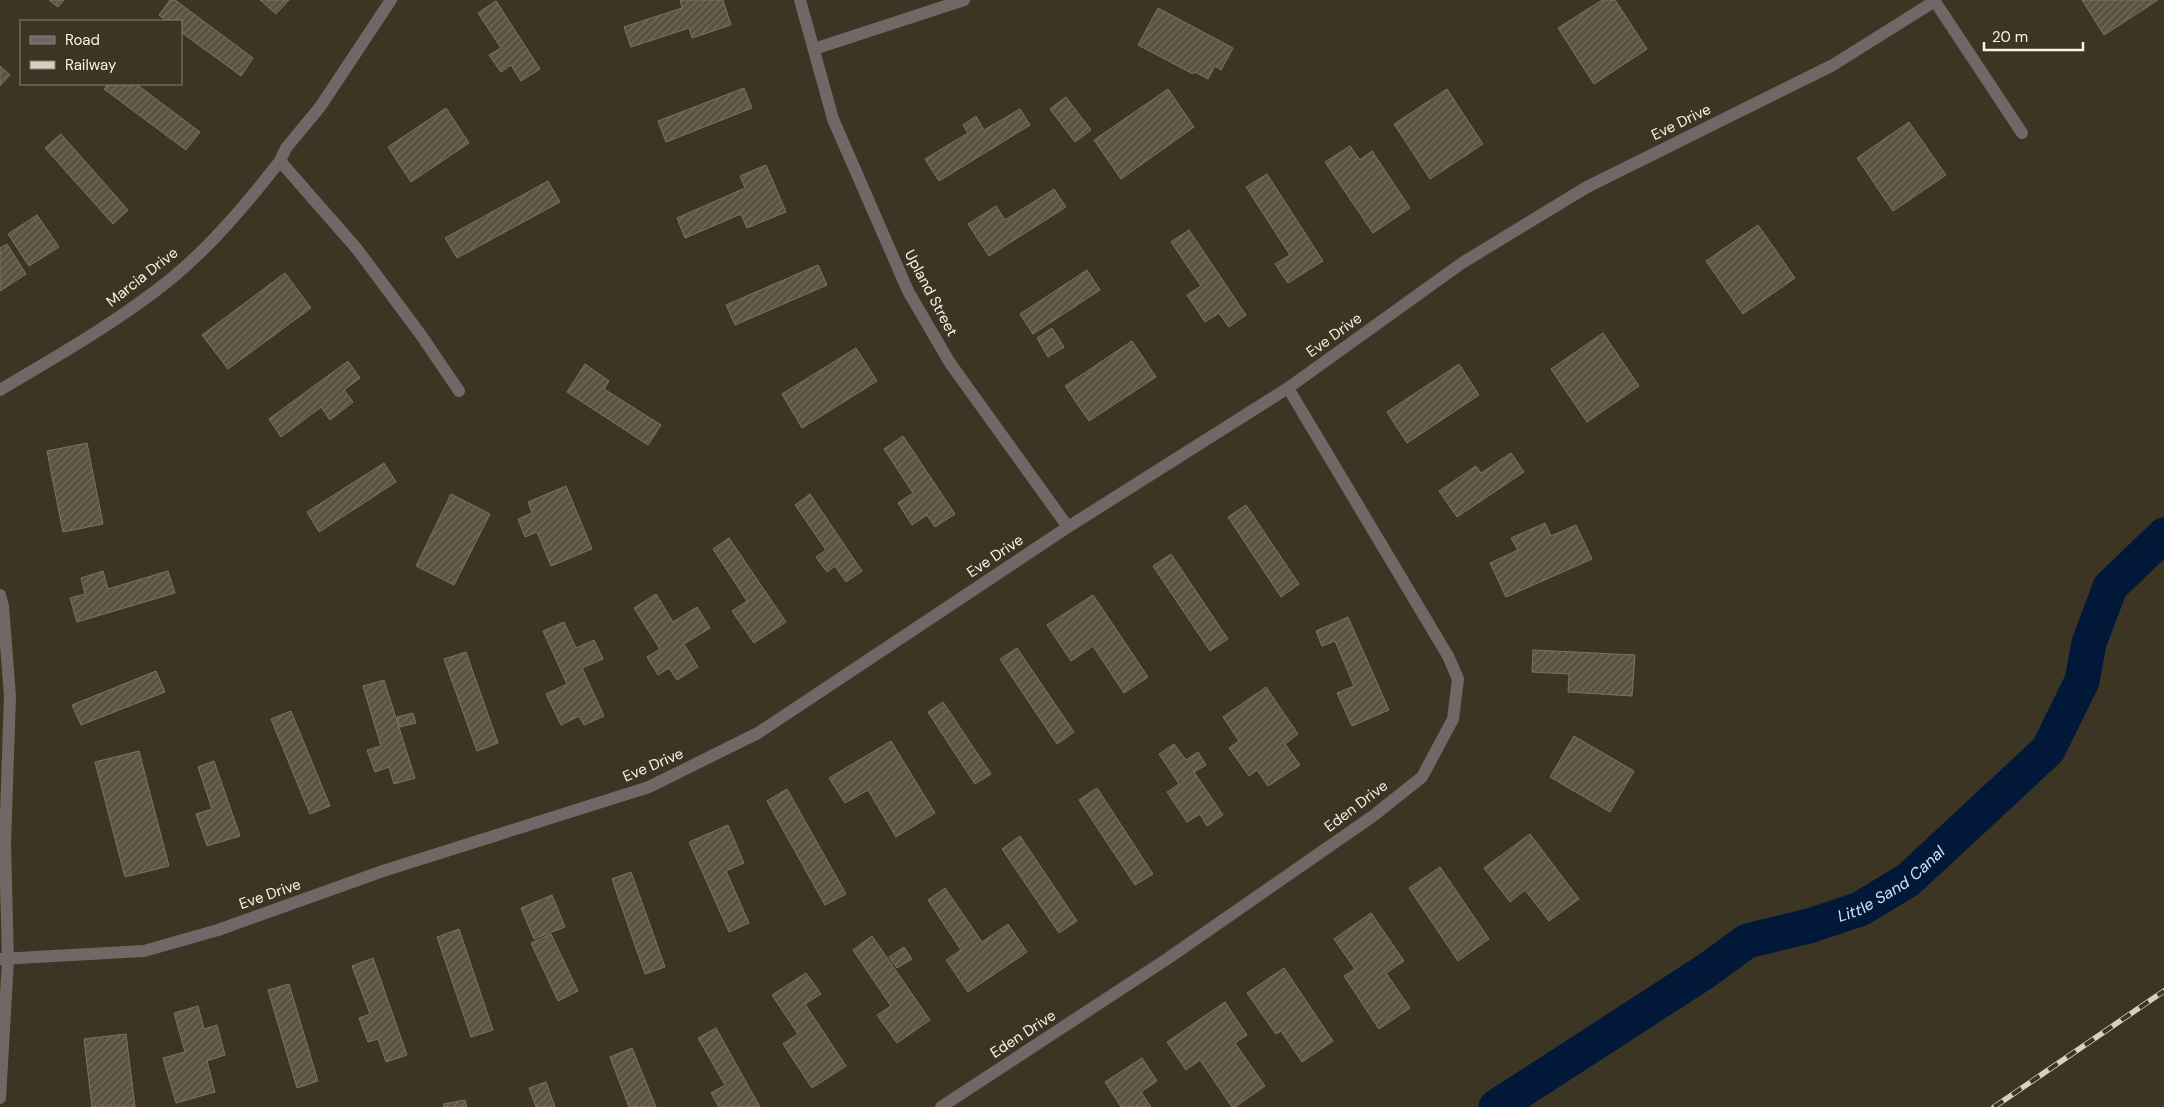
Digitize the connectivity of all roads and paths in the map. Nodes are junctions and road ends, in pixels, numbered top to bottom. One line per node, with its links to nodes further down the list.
1 (390, 0): 7 (street, Marcia Drive)
2 (800, 0): 5 (street, Upland Street)
3 (964, 0): 5 (street)
4 (1935, 0): 6 (street); 8 (street, Eve Drive)
5 (814, 48): 11 (street, Upland Street)
6 (2022, 133)
7 (280, 161): 9 (street, Marcia Drive); 10 (street)
8 (1288, 388): 11 (street, Eve Drive); 15 (street, Eden Drive)
9 (0, 390)
10 (459, 391)
11 (1068, 528): 13 (street, Eve Drive)
12 (0, 595): 13 (street)
13 (4, 959): 14 (street)
14 (0, 1098)
15 (941, 1107)

